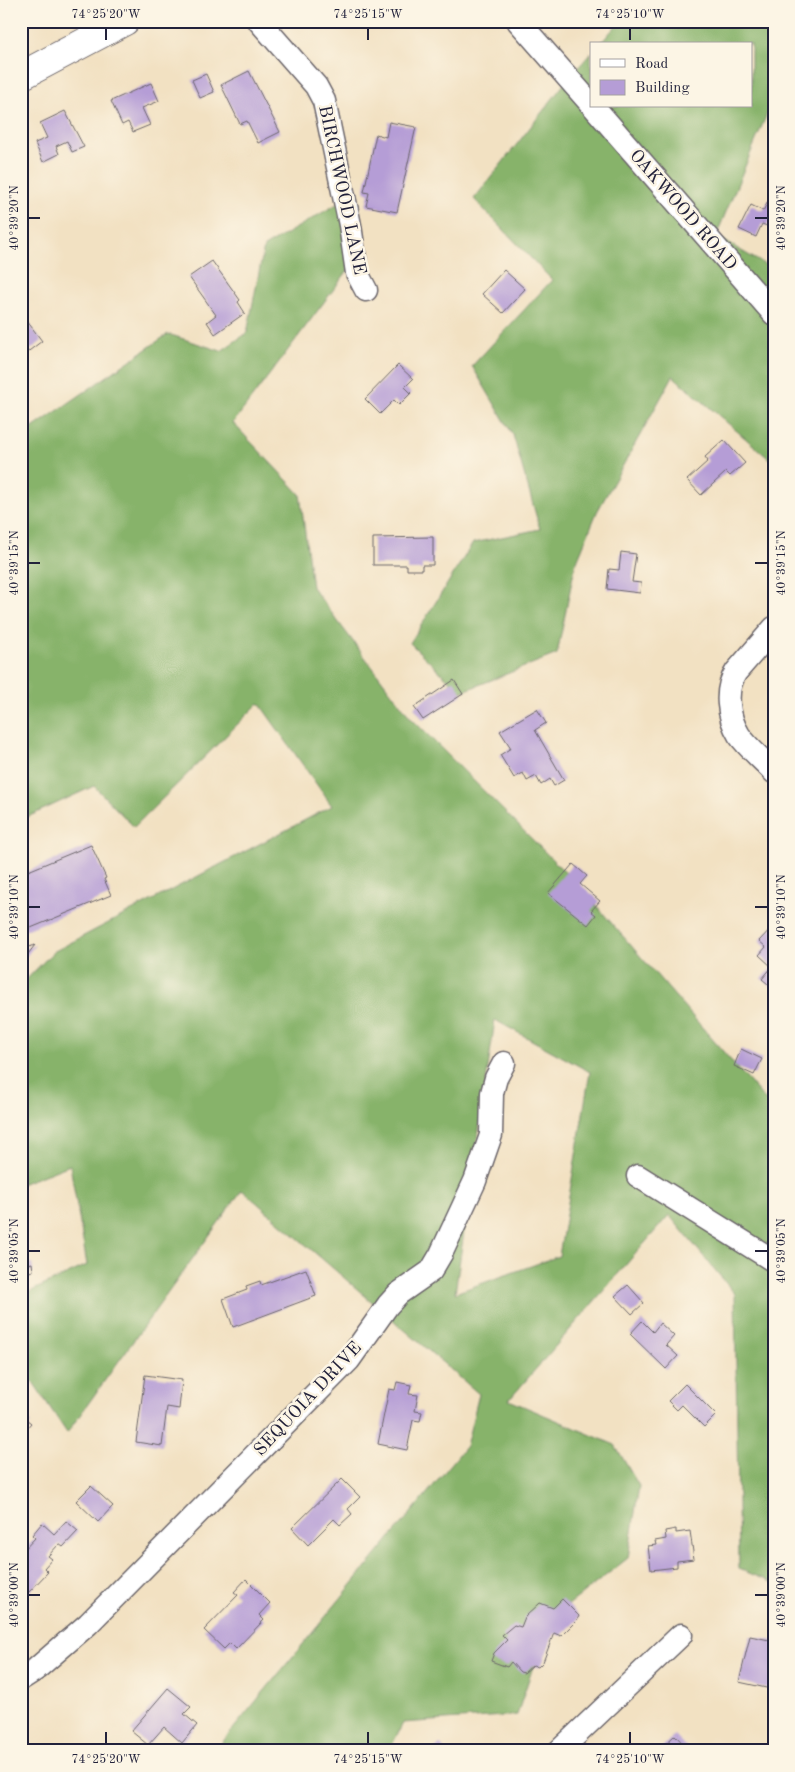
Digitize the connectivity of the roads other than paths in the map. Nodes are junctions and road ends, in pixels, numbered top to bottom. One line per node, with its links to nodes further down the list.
1 (125, 21): 4 (main road)
2 (259, 21): 7 (street, BIRCHWOOD LANE)
3 (518, 21): 5 (street, OAKWOOD ROAD)
4 (21, 76)
5 (590, 103)
6 (595, 108): 8 (street, OAKWOOD ROAD)
7 (366, 290)
8 (774, 314)
9 (774, 628): 10 (street)
10 (774, 772)
11 (504, 1063): 15 (street, SEQUOIA DRIVE)
12 (638, 1176): 13 (street)
13 (774, 1261)
14 (681, 1635): 16 (street)
15 (21, 1679)
16 (559, 1751)

